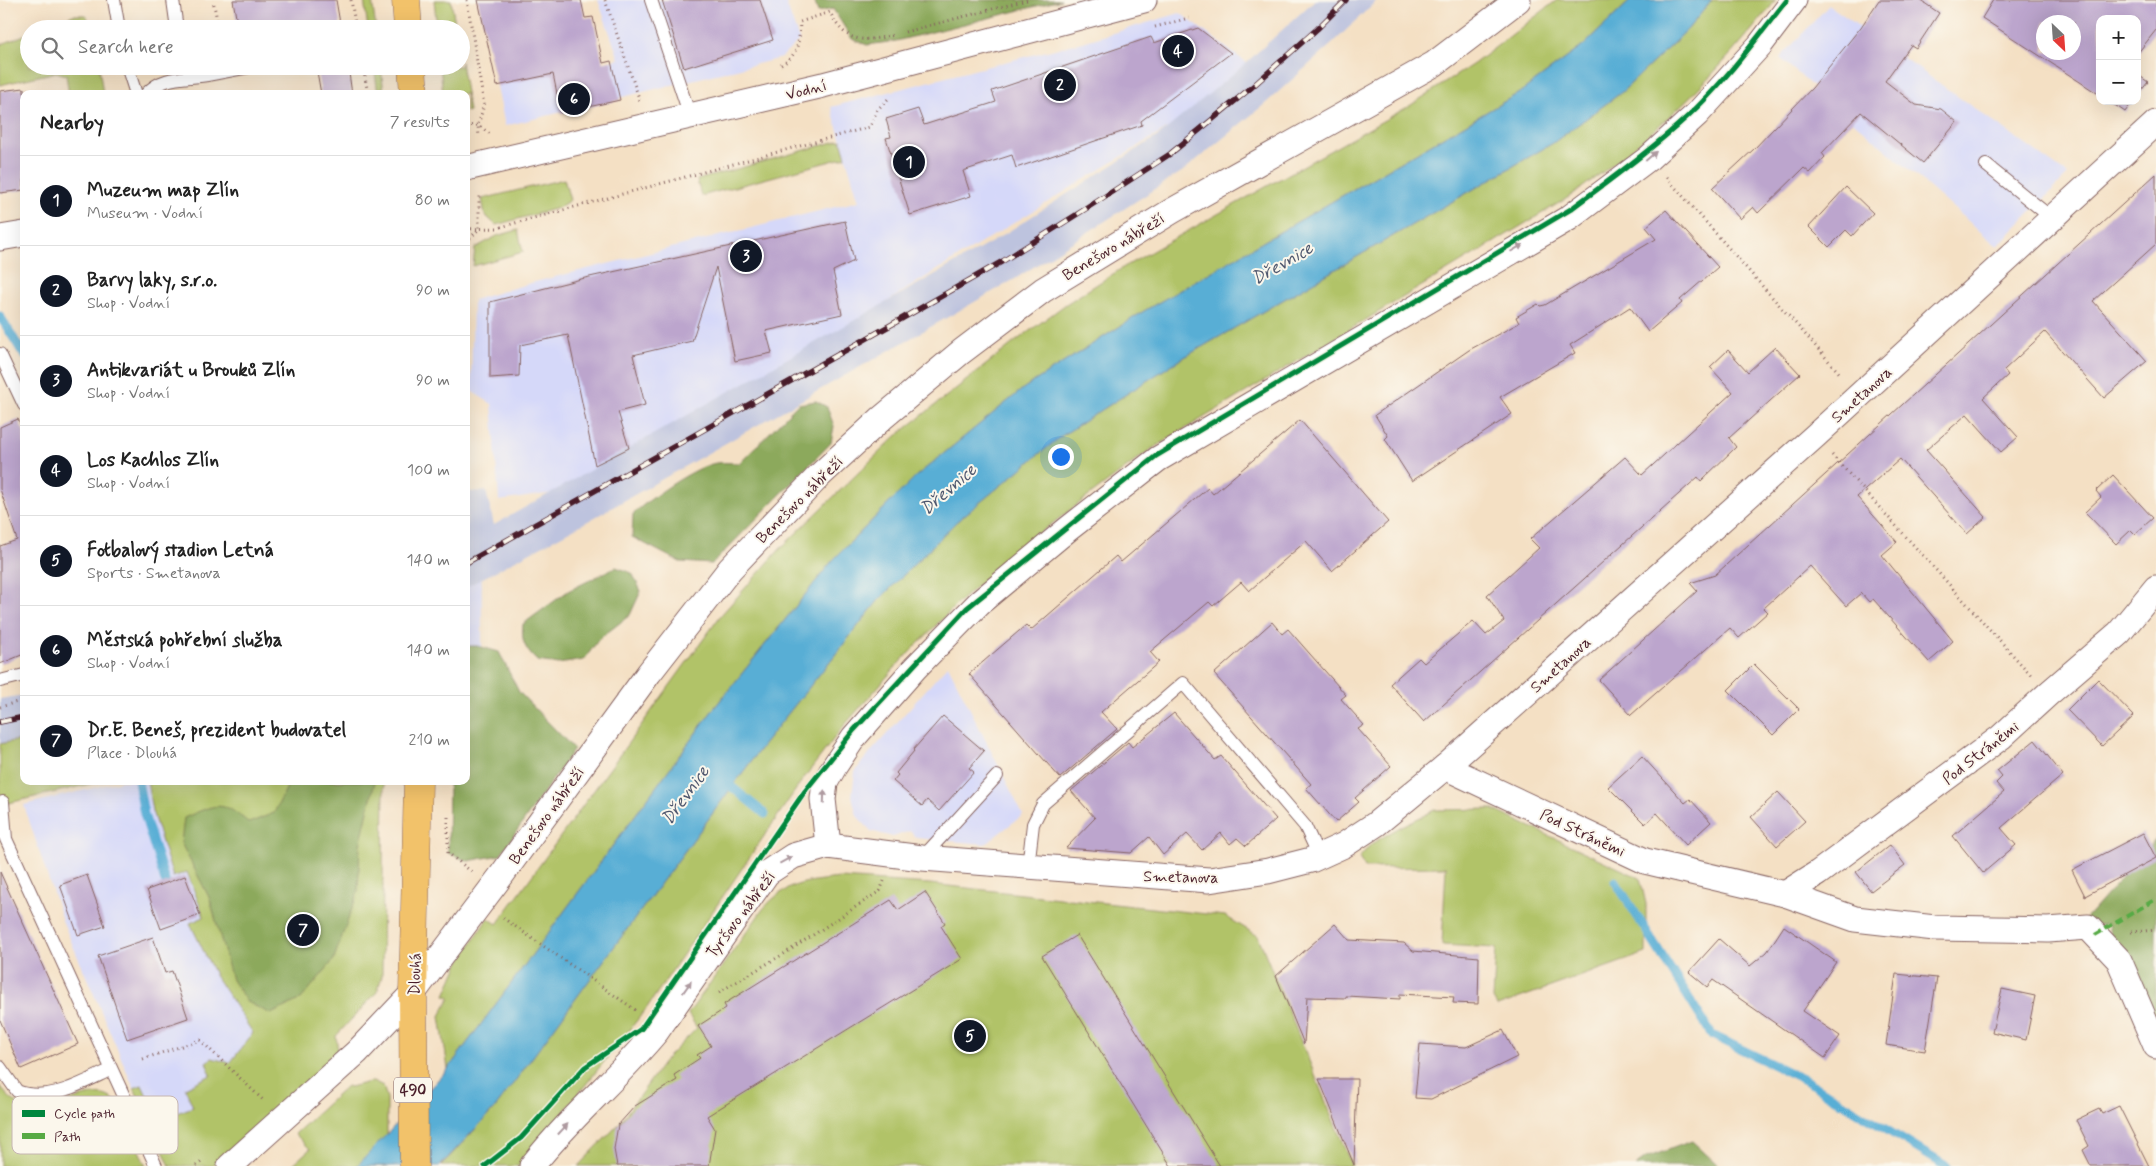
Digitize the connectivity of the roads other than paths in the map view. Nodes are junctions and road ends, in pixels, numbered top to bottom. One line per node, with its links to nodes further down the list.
1 (114, 0): 8 (lane)
2 (173, 0): 9 (lane)
3 (406, 0): 10 (main road)
4 (650, 0): 17 (lane)
5 (1144, 0): 17 (street, Vodní)
6 (1518, 0): 39 (street, Benešovo nábřeží)
7 (1794, 0): 34 (street, one-way to 7)
8 (117, 20)
9 (175, 20)
10 (407, 20)
11 (130, 75): 14 (lane)
12 (172, 75): 15 (lane)
13 (413, 75): 16 (main road)
14 (135, 90)
15 (150, 90)
16 (414, 90)
17 (690, 116): 20 (street, Vodní)
18 (2156, 123): 21 (street, Smetanova)
19 (1986, 165): 21 (lane)
20 (472, 167)
21 (2053, 219): 29 (street, Smetanova)
22 (20, 235): 23 (street)
23 (0, 238)
24 (0, 354): 25 (lane)
25 (20, 396)
26 (2156, 588): 38 (street, Pod Stráněmi)
27 (20, 676): 28 (lane)
28 (0, 681)
29 (1445, 767): 35 (street, Smetanova); 38 (street, Pod Stráněmi)
30 (998, 776): 36 (lane)
31 (418, 785): 39 (main road, Dlouhá / 490)
32 (4, 802): 33 (lane)
33 (3, 837): 42 (lane)
34 (828, 846): 36 (street, Smetanova); 48 (street, Tyršovo nábřeží, one-way to 34)
35 (1319, 856): 37 (street, Smetanova); 37 (lane)
36 (922, 858): 37 (street, Smetanova)
37 (1028, 867)
38 (1785, 894): 40 (street, Pod Stráněmi)
39 (413, 1004): 46 (street, Benešovo nábřeží); 47 (main road, Dlouhá / 490)
40 (2156, 1046)
41 (0, 1067): 42 (lane)
42 (110, 1070): 43 (lane)
43 (122, 1096)
44 (150, 1154): 45 (lane)
45 (156, 1166)
46 (230, 1166)
47 (414, 1166)
48 (532, 1166)

